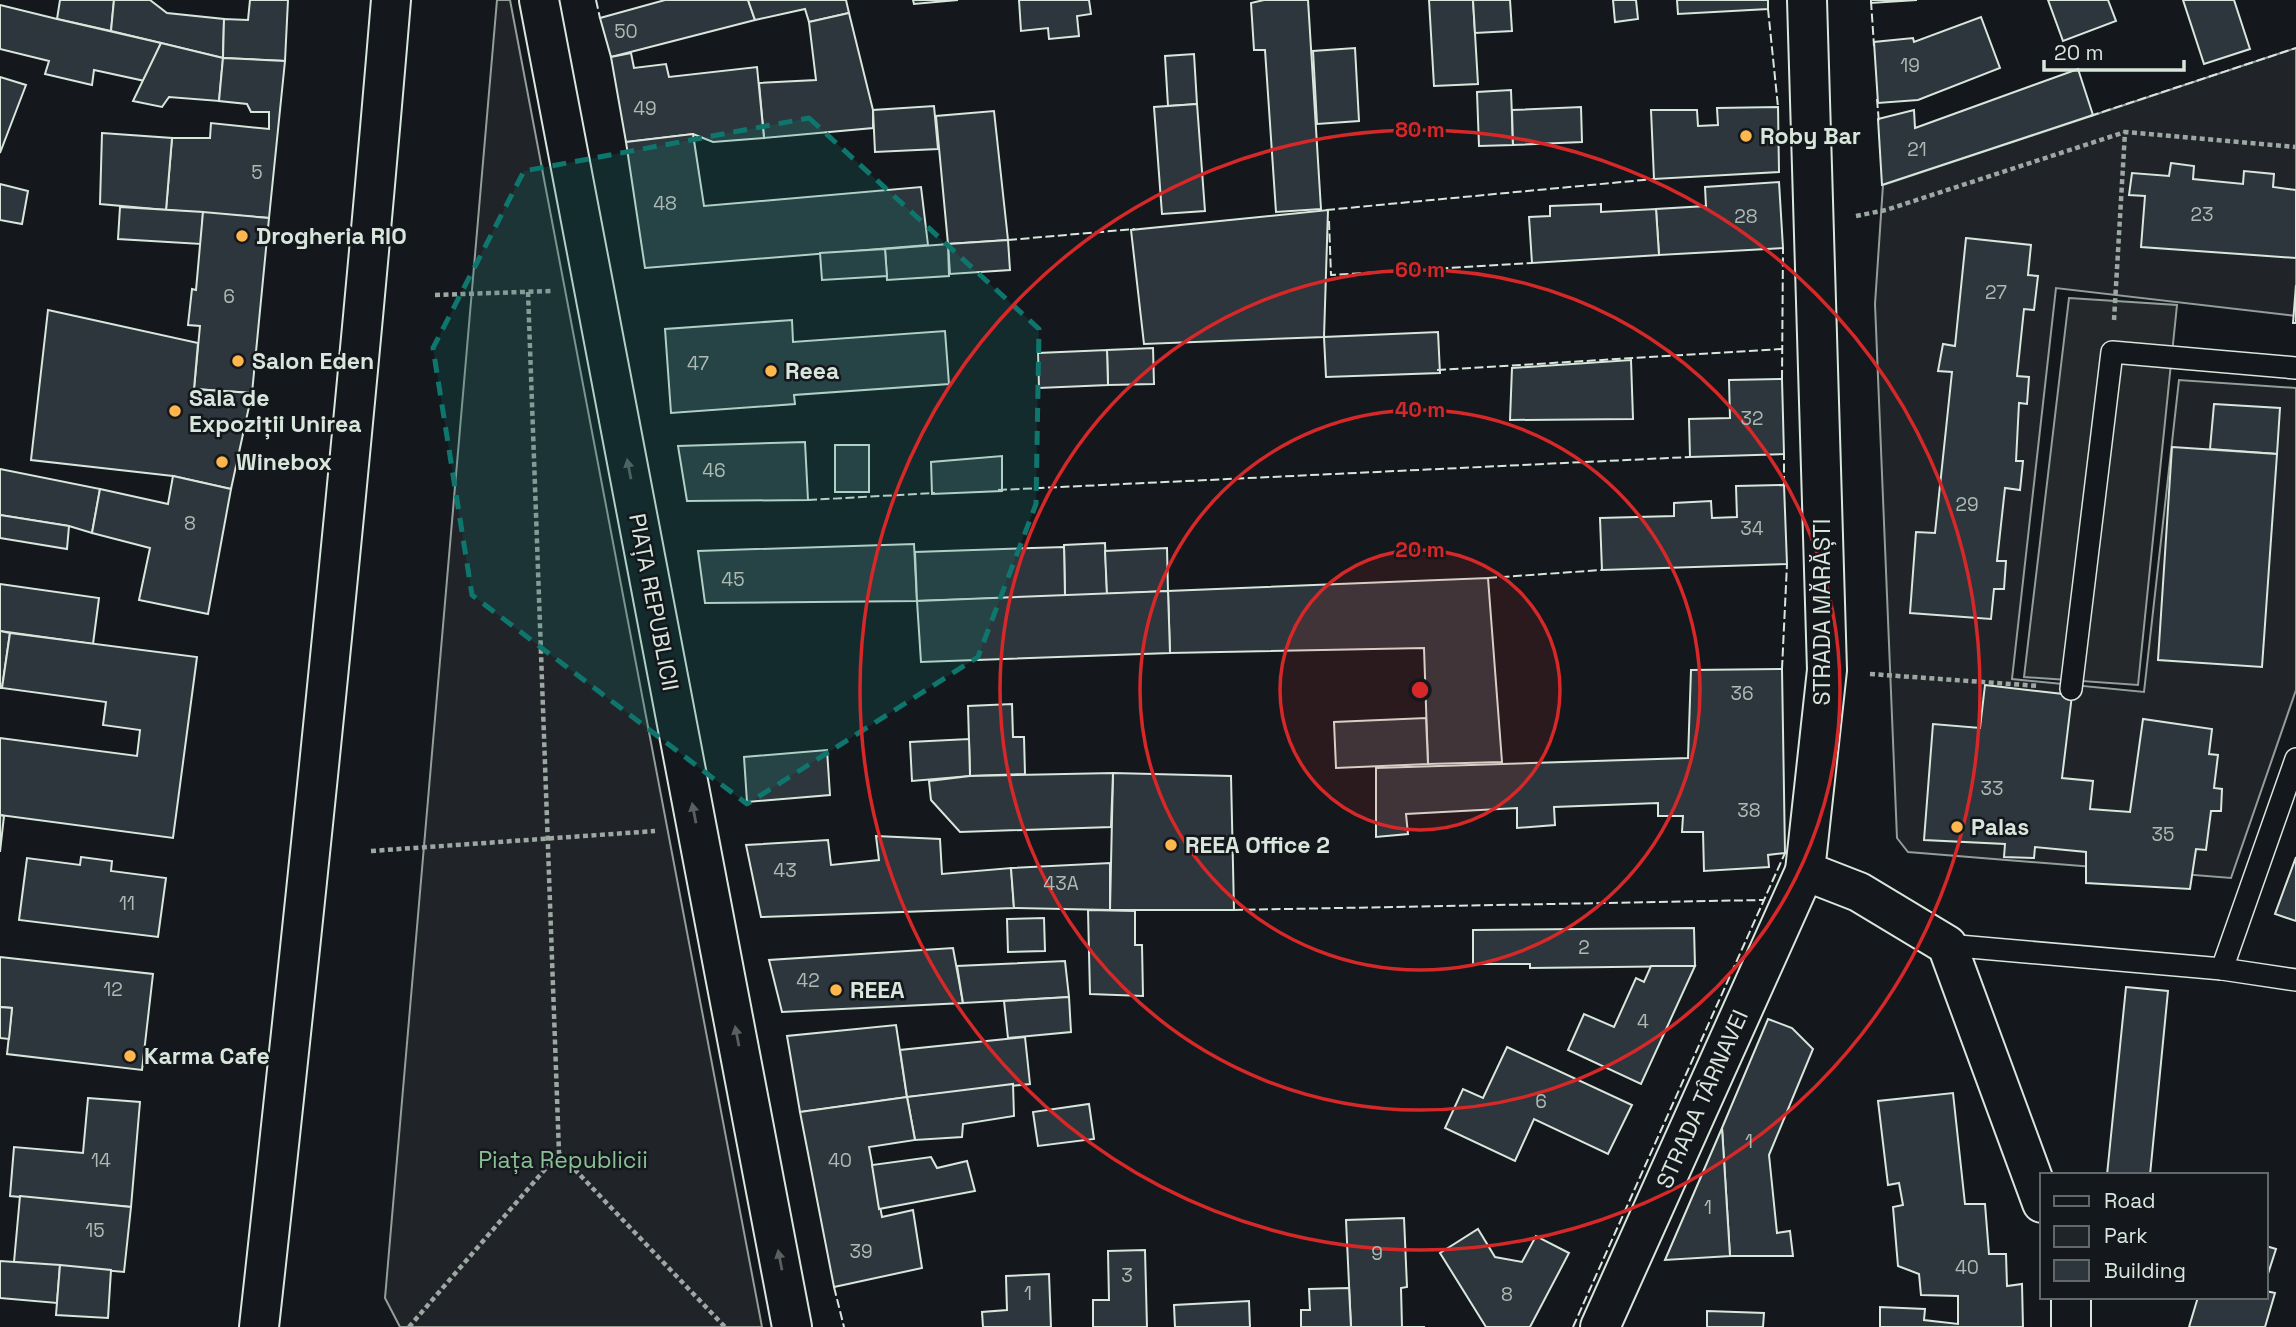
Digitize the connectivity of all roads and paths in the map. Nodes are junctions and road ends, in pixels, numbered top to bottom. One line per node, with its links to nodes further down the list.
1 (391, 0): 25 (street)
2 (539, 0): 28 (street, PIAȚA REPUBLICII, one-way to 2)
3 (1807, 0): 18 (street, STRADA MĂRĂȘTI)
4 (2125, 132): 5 (path); 6 (path); 10 (path)
5 (2296, 147)
6 (1847, 218)
7 (552, 291): 8 (path)
8 (527, 292): 9 (path); 16 (path)
9 (435, 295)
10 (2112, 352): 11 (lane); 13 (lane)
11 (2296, 368)
12 (1858, 673): 13 (path)
13 (2071, 689)
14 (2296, 759): 20 (lane)
15 (656, 831): 16 (path)
16 (548, 838): 17 (path); 22 (path)
17 (371, 851)
18 (1805, 872): 19 (street); 29 (street, STRADA TÂRNAVEI)
19 (1947, 945): 20 (lane); 23 (street)
20 (2222, 970): 21 (lane)
21 (2296, 980)
22 (559, 1153): 26 (path); 27 (path)
23 (2040, 1198)
24 (2071, 1299): 30 (street)
25 (259, 1327)
26 (409, 1327)
27 (725, 1327)
28 (792, 1327)
29 (1600, 1327)
30 (2071, 1327)

